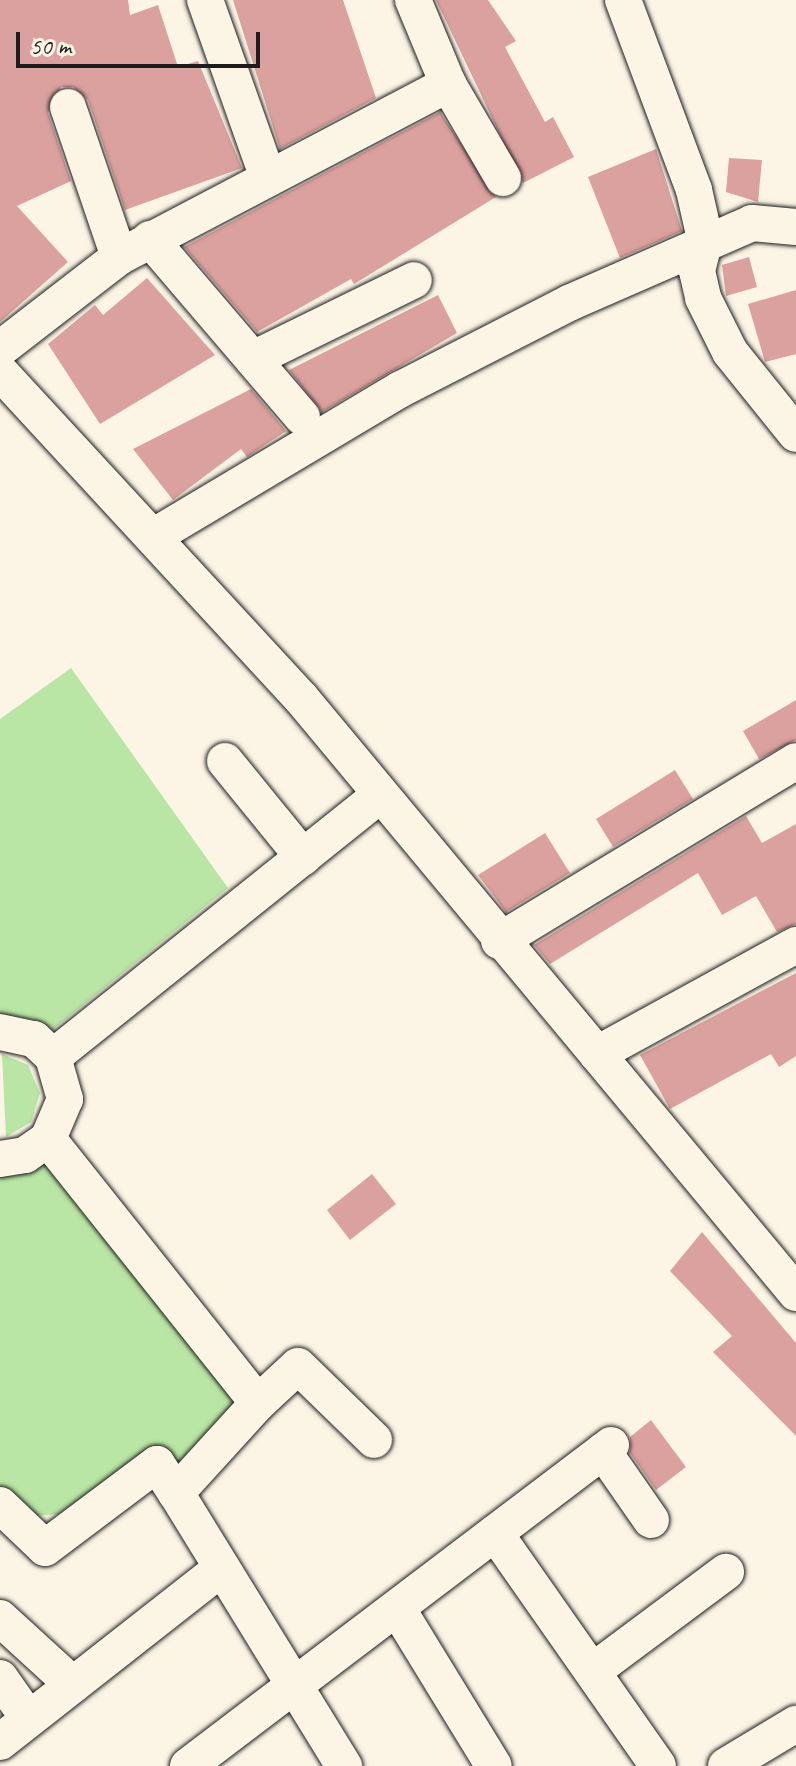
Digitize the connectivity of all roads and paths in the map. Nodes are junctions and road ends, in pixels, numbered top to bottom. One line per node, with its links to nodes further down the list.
1 (205, 0): 6 (street)
2 (413, 0): 4 (street)
3 (623, 0): 10 (street)
4 (448, 84): 6 (street); 7 (street)
5 (68, 107): 11 (street)
6 (268, 178): 9 (street)
7 (503, 178)
8 (796, 227): 10 (street)
9 (150, 239): 11 (street); 14 (street)
10 (705, 239): 17 (street); 18 (street)
11 (119, 257): 13 (street)
12 (414, 280): 14 (street)
13 (0, 349)
14 (253, 359): 16 (street)
15 (0, 372): 18 (street)
16 (302, 417)
17 (796, 434)
18 (156, 535): 21 (street)
19 (225, 761): 22 (street)
20 (796, 761): 23 (street)
21 (380, 795): 22 (street); 23 (street)
22 (303, 857): 27 (street)
23 (499, 941): 26 (street)
24 (796, 945): 26 (street)
25 (0, 1032): 27 (street)
26 (597, 1054): 30 (street)
27 (53, 1057): 28 (street)
28 (48, 1139): 29 (street); 31 (street)
29 (0, 1159)
30 (796, 1293)
31 (258, 1403): 32 (street); 33 (street)
32 (374, 1440)
33 (176, 1493): 34 (street); 37 (street)
34 (0, 1505)
35 (651, 1520): 36 (street)
36 (495, 1533): 39 (street); 41 (street)
37 (222, 1568): 43 (street); 44 (street)
38 (726, 1572): 41 (street)
39 (397, 1608): 43 (street); 50 (street)
40 (0, 1618): 44 (street)
41 (593, 1671): 51 (street)
42 (0, 1678): 45 (street)
43 (293, 1684): 48 (street); 49 (street)
44 (73, 1685): 45 (street)
45 (29, 1719): 47 (street)
46 (796, 1724): 52 (street)
47 (0, 1742)
48 (188, 1766)
49 (344, 1766)
50 (494, 1766)
51 (658, 1766)
52 (726, 1766)

